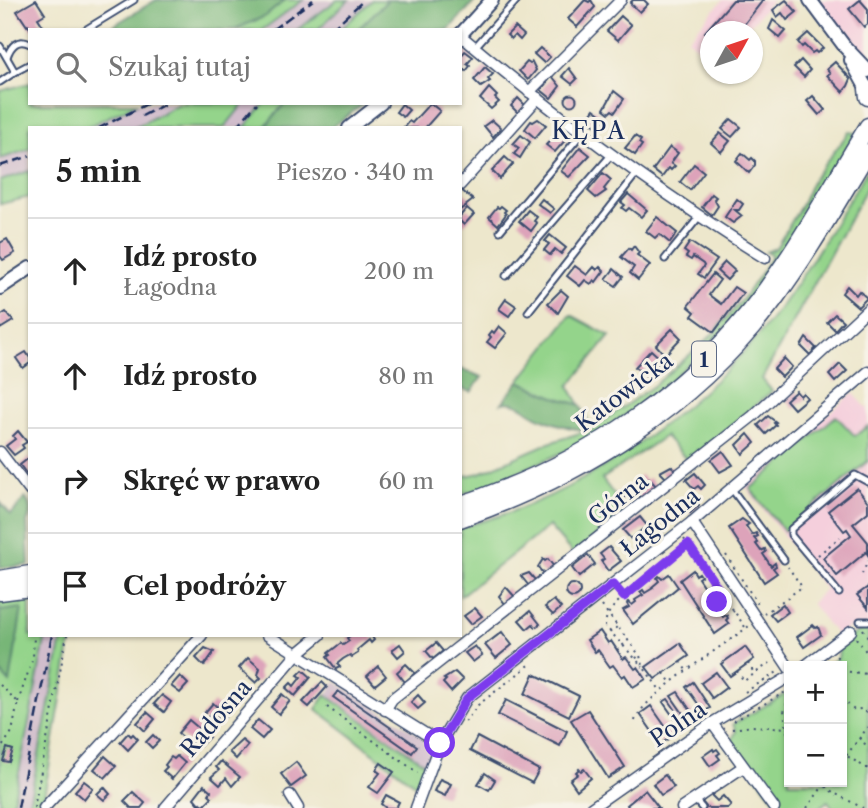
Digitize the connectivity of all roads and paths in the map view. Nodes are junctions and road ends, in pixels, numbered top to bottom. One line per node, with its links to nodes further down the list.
1 (117, 0): 7 (lane)
2 (134, 0): 7 (lane)
3 (492, 0): 9 (street)
4 (517, 0): 13 (lane)
5 (621, 0): 21 (street)
6 (810, 0): 14 (street)
7 (121, 7): 8 (lane)
8 (88, 28)
9 (462, 33)
10 (462, 37): 13 (street)
11 (28, 43): 15 (lane)
12 (0, 46): 15 (lane)
13 (475, 47): 21 (street)
14 (845, 47): 17 (street); 20 (street)
15 (7, 58): 18 (lane)
16 (28, 65): 18 (lane)
17 (868, 71)
18 (15, 72): 19 (lane)
19 (0, 82)
20 (868, 92)
21 (533, 95): 25 (street); 29 (street)
22 (378, 105): 24 (street)
23 (867, 125): 44 (main road, Katowicka / 1)
24 (352, 126)
25 (583, 132): 27 (street); 31 (lane)
26 (868, 152): 45 (main road, Katowicka / 1)
27 (612, 154): 28 (street); 35 (lane)
28 (637, 173): 30 (street); 38 (lane)
29 (462, 183)
30 (699, 217): 32 (street); 33 (lane)
31 (500, 231)
32 (765, 258)
33 (664, 259)
34 (28, 269): 36 (street)
35 (506, 276)
36 (0, 288)
37 (868, 309): 117 (street, Górna)
38 (528, 312)
39 (868, 372): 43 (street, Łagodna)
40 (0, 452): 42 (street)
41 (868, 482): 51 (lane)
42 (28, 488)
43 (731, 488): 46 (street, Łagodna); 50 (lane)
44 (462, 503)
45 (462, 518)
46 (692, 522): 61 (street, Łagodna); 77 (street)
47 (682, 536): 49 (path)
48 (840, 537): 51 (path)
49 (688, 544): 53 (path); 54 (path)
50 (784, 560): 77 (path)
51 (812, 560): 67 (lane)
52 (868, 561): 56 (path)
53 (706, 570): 55 (path); 60 (path)
54 (654, 572): 58 (path); 62 (path)
55 (700, 574)
56 (862, 574)
57 (28, 575): 59 (main road)
58 (658, 577)
59 (0, 579)
60 (714, 582): 63 (path); 70 (path)
61 (613, 584): 68 (street, Łagodna); 69 (path)
62 (638, 585): 65 (path); 69 (path)
63 (708, 586)
64 (28, 588): 66 (main road)
65 (642, 591)
66 (0, 592)
67 (839, 593)
68 (596, 597): 74 (path); 125 (street, Łagodna)
69 (624, 597): 72 (path); 74 (path)
70 (724, 597): 71 (path); 73 (path)
71 (717, 602)
72 (628, 603)
73 (734, 611): 75 (path); 80 (path)
74 (609, 614): 79 (path); 81 (path)
75 (727, 617)
76 (868, 621): 78 (lane)
77 (754, 622): 80 (path); 96 (street)
78 (857, 625): 88 (path); 97 (street)
79 (618, 626): 81 (path); 89 (path)
80 (746, 628): 103 (path)
81 (609, 633): 87 (path); 90 (path)
82 (34, 637): 114 (path)
83 (67, 637): 137 (path)
84 (200, 637): 138 (street)
85 (270, 637): 92 (street)
86 (318, 637): 92 (street, Radosna)
87 (604, 637)
88 (868, 637)
89 (628, 640): 90 (path); 93 (path)
90 (622, 645): 91 (path); 94 (path)
91 (617, 650)
92 (297, 654): 117 (street); 139 (street, Radosna)
93 (640, 656): 94 (path); 102 (path)
94 (635, 658): 98 (path); 102 (path)
95 (775, 660): 107 (path)
96 (784, 661)
97 (811, 661)
98 (630, 662)
99 (680, 662): 103 (path)
100 (532, 663): 120 (path)
101 (748, 663): 107 (path)
102 (644, 668): 112 (path)
103 (688, 671): 110 (path)
104 (737, 671): 107 (path)
105 (847, 672): 108 (path)
106 (664, 673): 110 (path)
107 (755, 674)
108 (868, 674)
109 (784, 680): 121 (street, Polna)
110 (671, 684): 112 (path)
111 (0, 685): 114 (path)
112 (660, 691): 119 (path)
113 (784, 693): 123 (path)
114 (18, 702): 127 (path)
115 (847, 704): 118 (path)
116 (327, 707): 132 (path)
117 (385, 710): 125 (street)
118 (868, 713)
119 (635, 721)
120 (466, 722)
121 (712, 723): 130 (street); 142 (street, Polna)
122 (868, 727): 124 (path)
123 (784, 728)
124 (859, 738): 126 (path); 128 (path)
125 (440, 743): 141 (street, Łagodna)
126 (868, 747)
127 (0, 750)
128 (847, 755)
129 (847, 757): 131 (path)
130 (743, 767): 136 (street); 144 (street)
131 (868, 769)
132 (422, 776)
133 (821, 787): 145 (path)
134 (828, 787): 146 (path)
135 (289, 795): 140 (street)
136 (699, 804): 143 (street)
137 (34, 808)
138 (44, 808)
139 (165, 808)
140 (298, 808)
141 (416, 808)
142 (591, 808)
143 (682, 808)
144 (774, 808)
145 (807, 808)
146 (863, 808)

